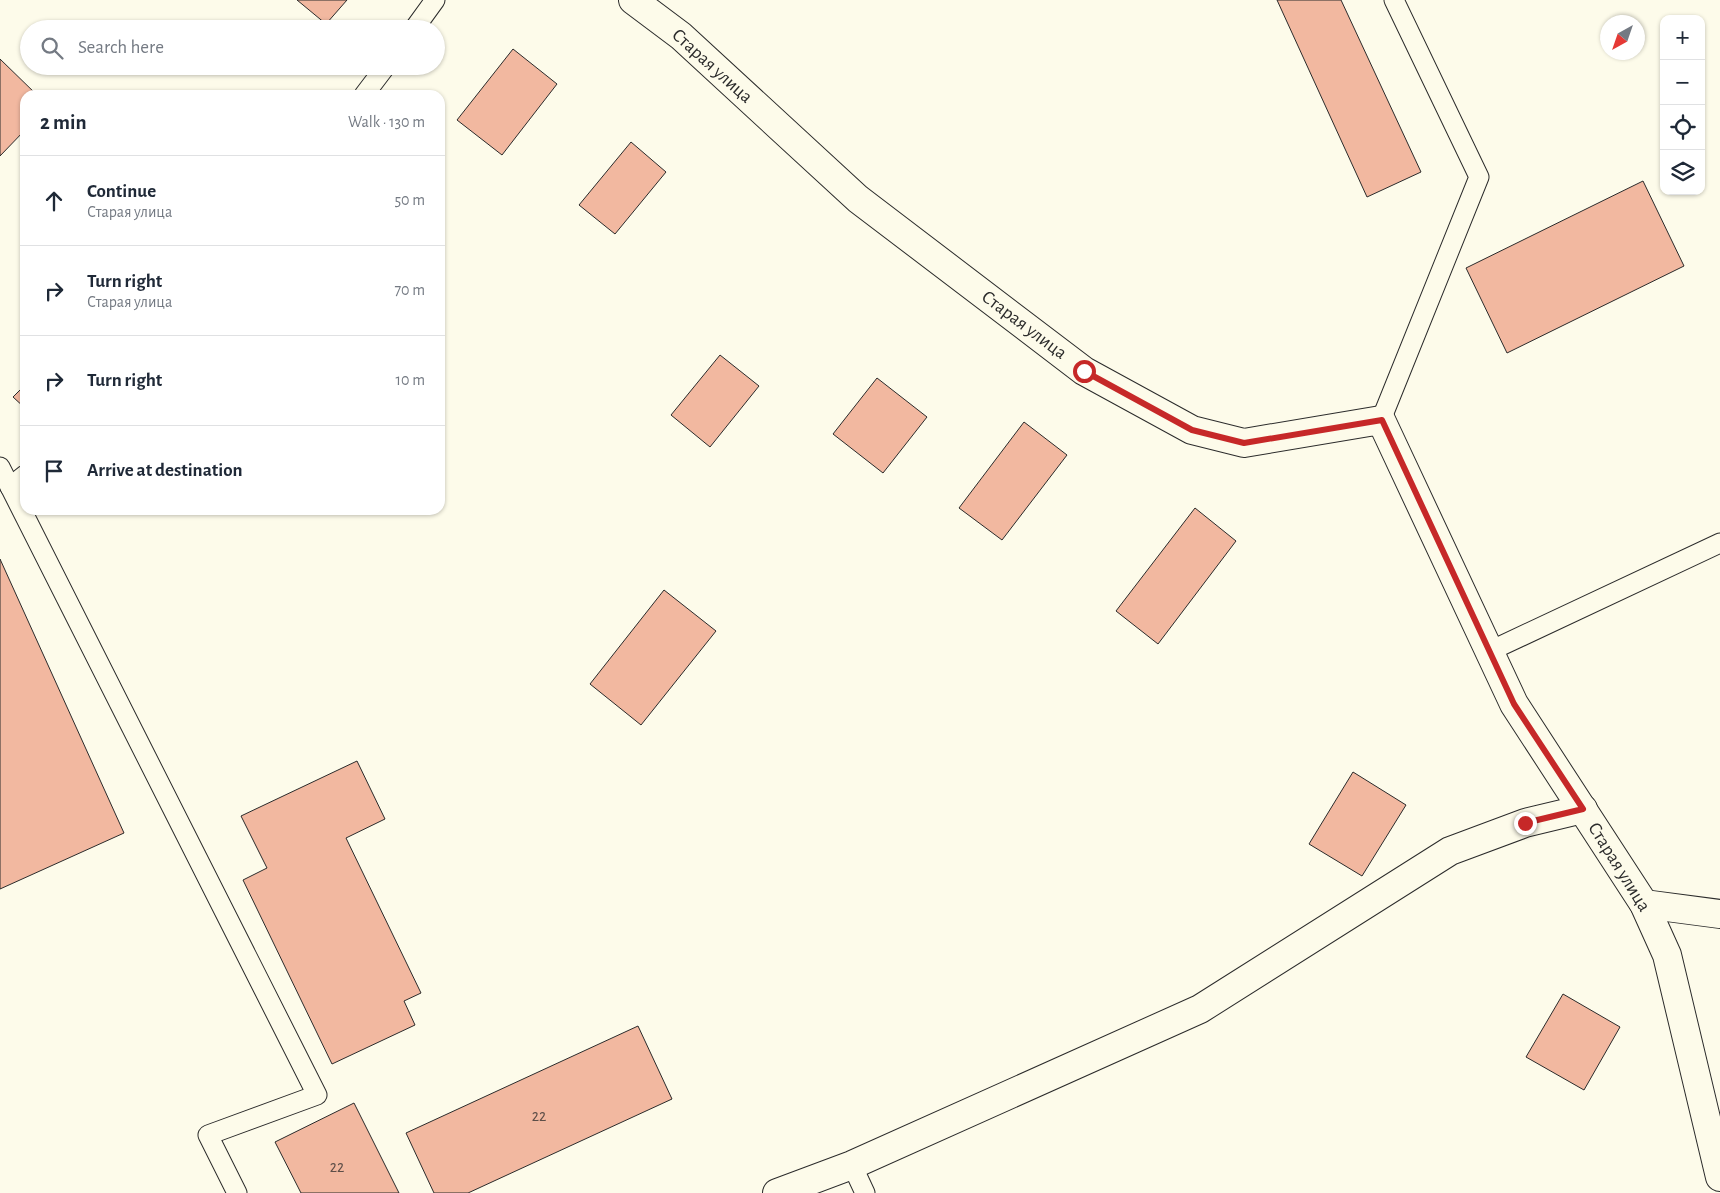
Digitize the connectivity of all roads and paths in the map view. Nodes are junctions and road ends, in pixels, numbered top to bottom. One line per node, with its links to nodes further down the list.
1 (435, 0): 4 (lane)
2 (633, 0): 7 (street, Старая улица)
3 (1394, 0): 7 (lane)
4 (421, 20)
5 (379, 75): 6 (lane)
6 (368, 90)
7 (1382, 420): 14 (street, Старая улица)
8 (0, 467): 10 (lane)
9 (20, 479): 10 (lane)
10 (10, 487): 11 (lane)
11 (20, 507)
12 (24, 515): 20 (lane)
13 (1720, 544): 14 (lane)
14 (1490, 652): 15 (street, Старая улица)
15 (1583, 809): 16 (street, Старая улица); 18 (street)
16 (1644, 904): 17 (street); 19 (street, Старая улица)
17 (1720, 914)
18 (852, 1165): 21 (street); 22 (lane)
19 (1720, 1177)
20 (237, 1193)
21 (777, 1193)
22 (865, 1193)

